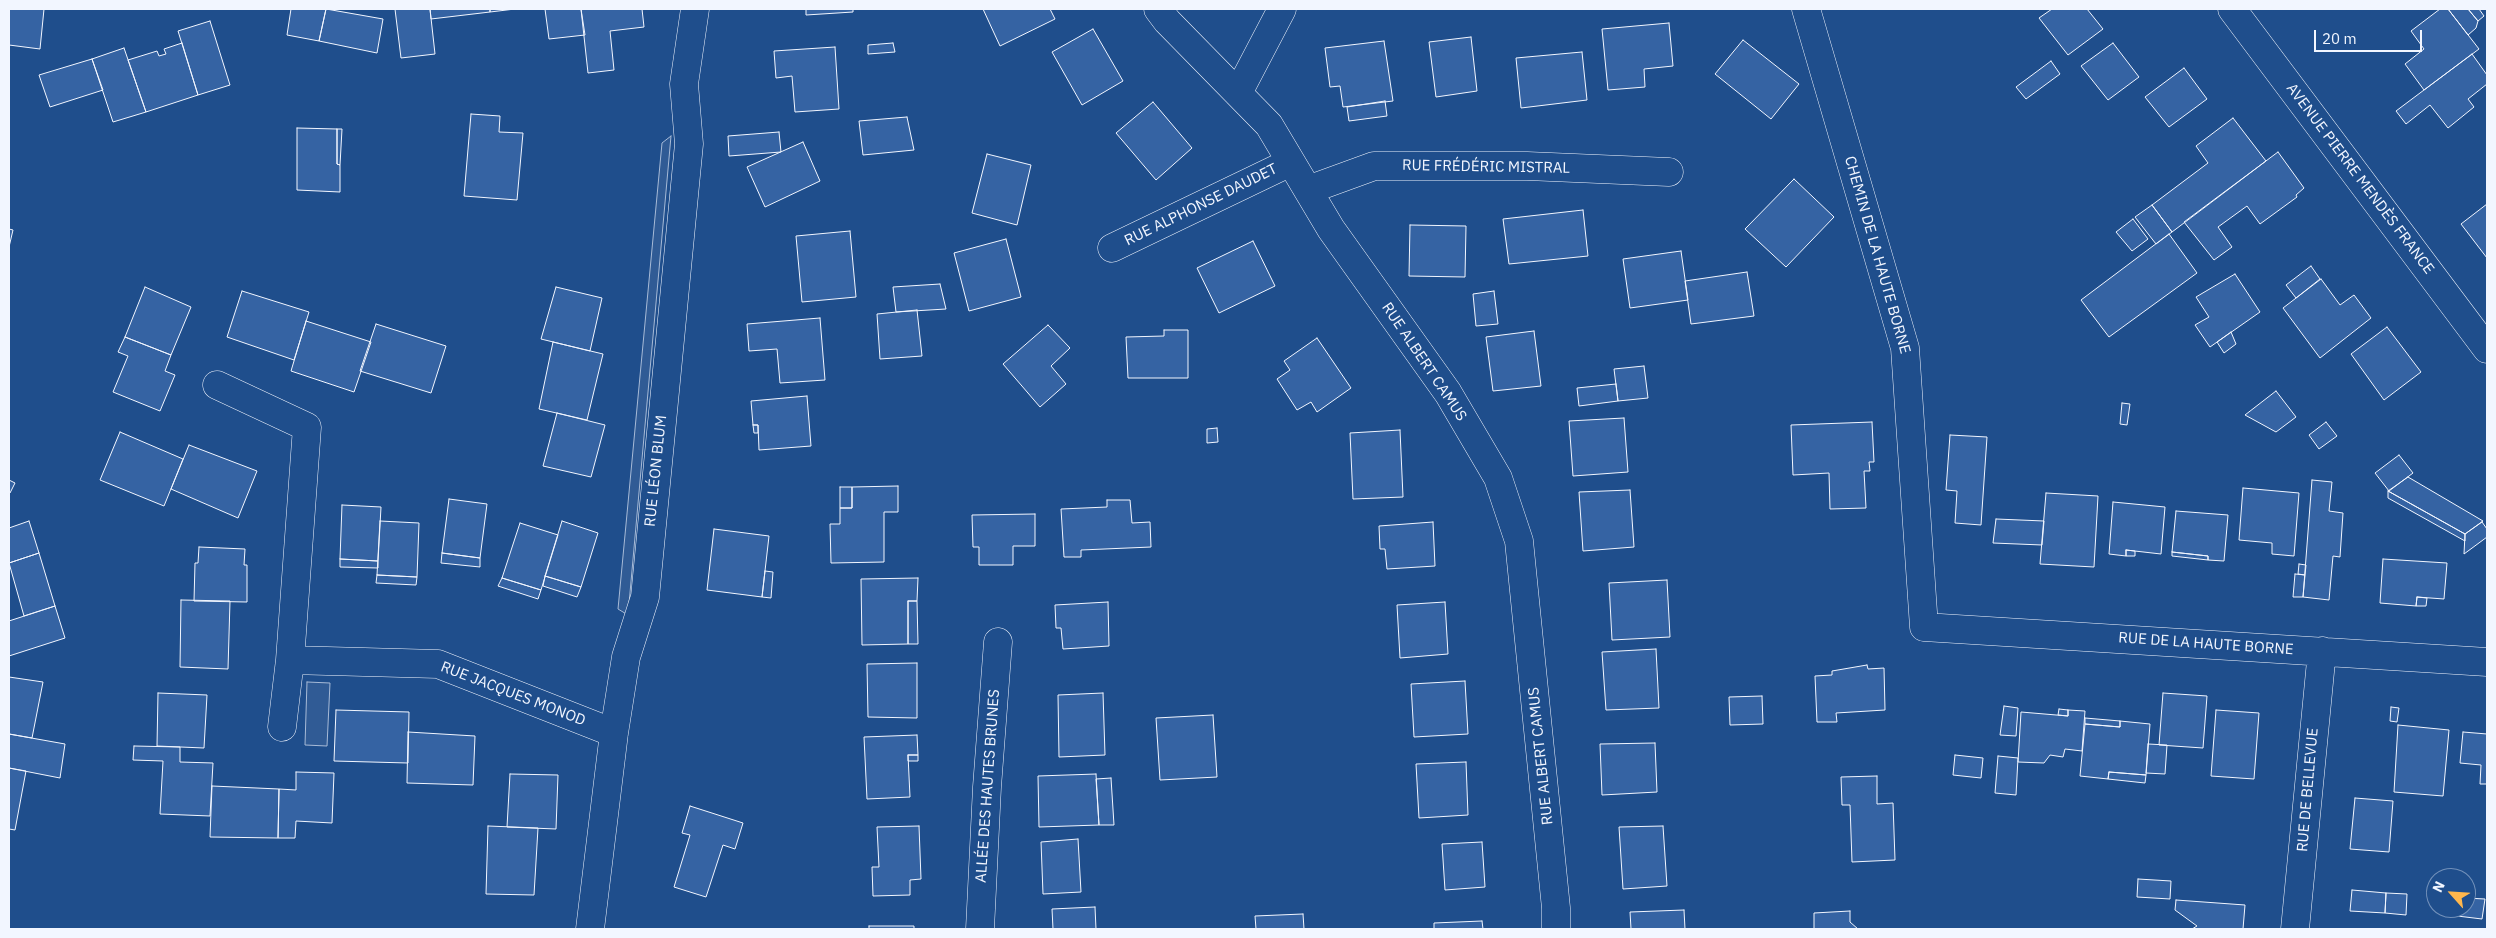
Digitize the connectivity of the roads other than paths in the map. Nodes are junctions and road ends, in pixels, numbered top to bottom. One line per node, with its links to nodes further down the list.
1 (695, 9): 19 (street, RUE LÉON BLUM)
2 (1158, 9): 6 (street, RUE ALBERT CAMUS)
3 (1282, 9): 6 (street)
4 (1806, 9): 13 (street, CHEMIN DE LA HAUTE BORNE)
5 (2232, 9): 11 (street, AVENUE PIERRE MENDÈS FRANCE)
6 (1238, 93): 7 (street, RUE ALBERT CAMUS)
7 (1291, 162): 9 (street, RUE ALBERT CAMUS); 10 (street, RUE ALPHONSE DAUDET)
8 (1669, 172): 9 (street, RUE FRÉDÉRIC MISTRAL)
9 (1308, 190): 22 (street, RUE ALBERT CAMUS)
10 (1112, 248)
11 (2487, 349)
12 (216, 385): 16 (street)
13 (1924, 627): 15 (street, RUE DE LA HAUTE BORNE)
14 (998, 642): 21 (street, ALLÉE DES HAUTES BRUNES)
15 (2322, 652): 17 (street, RUE DE LA HAUTE BORNE); 23 (street, RUE DE BELLEVUE)
16 (290, 660): 18 (street); 19 (street, RUE JACQUES MONOD)
17 (2487, 662)
18 (282, 727)
19 (614, 732): 20 (street, RUE LÉON BLUM)
20 (590, 929)
21 (980, 929)
22 (1556, 929)
23 (2295, 929)

